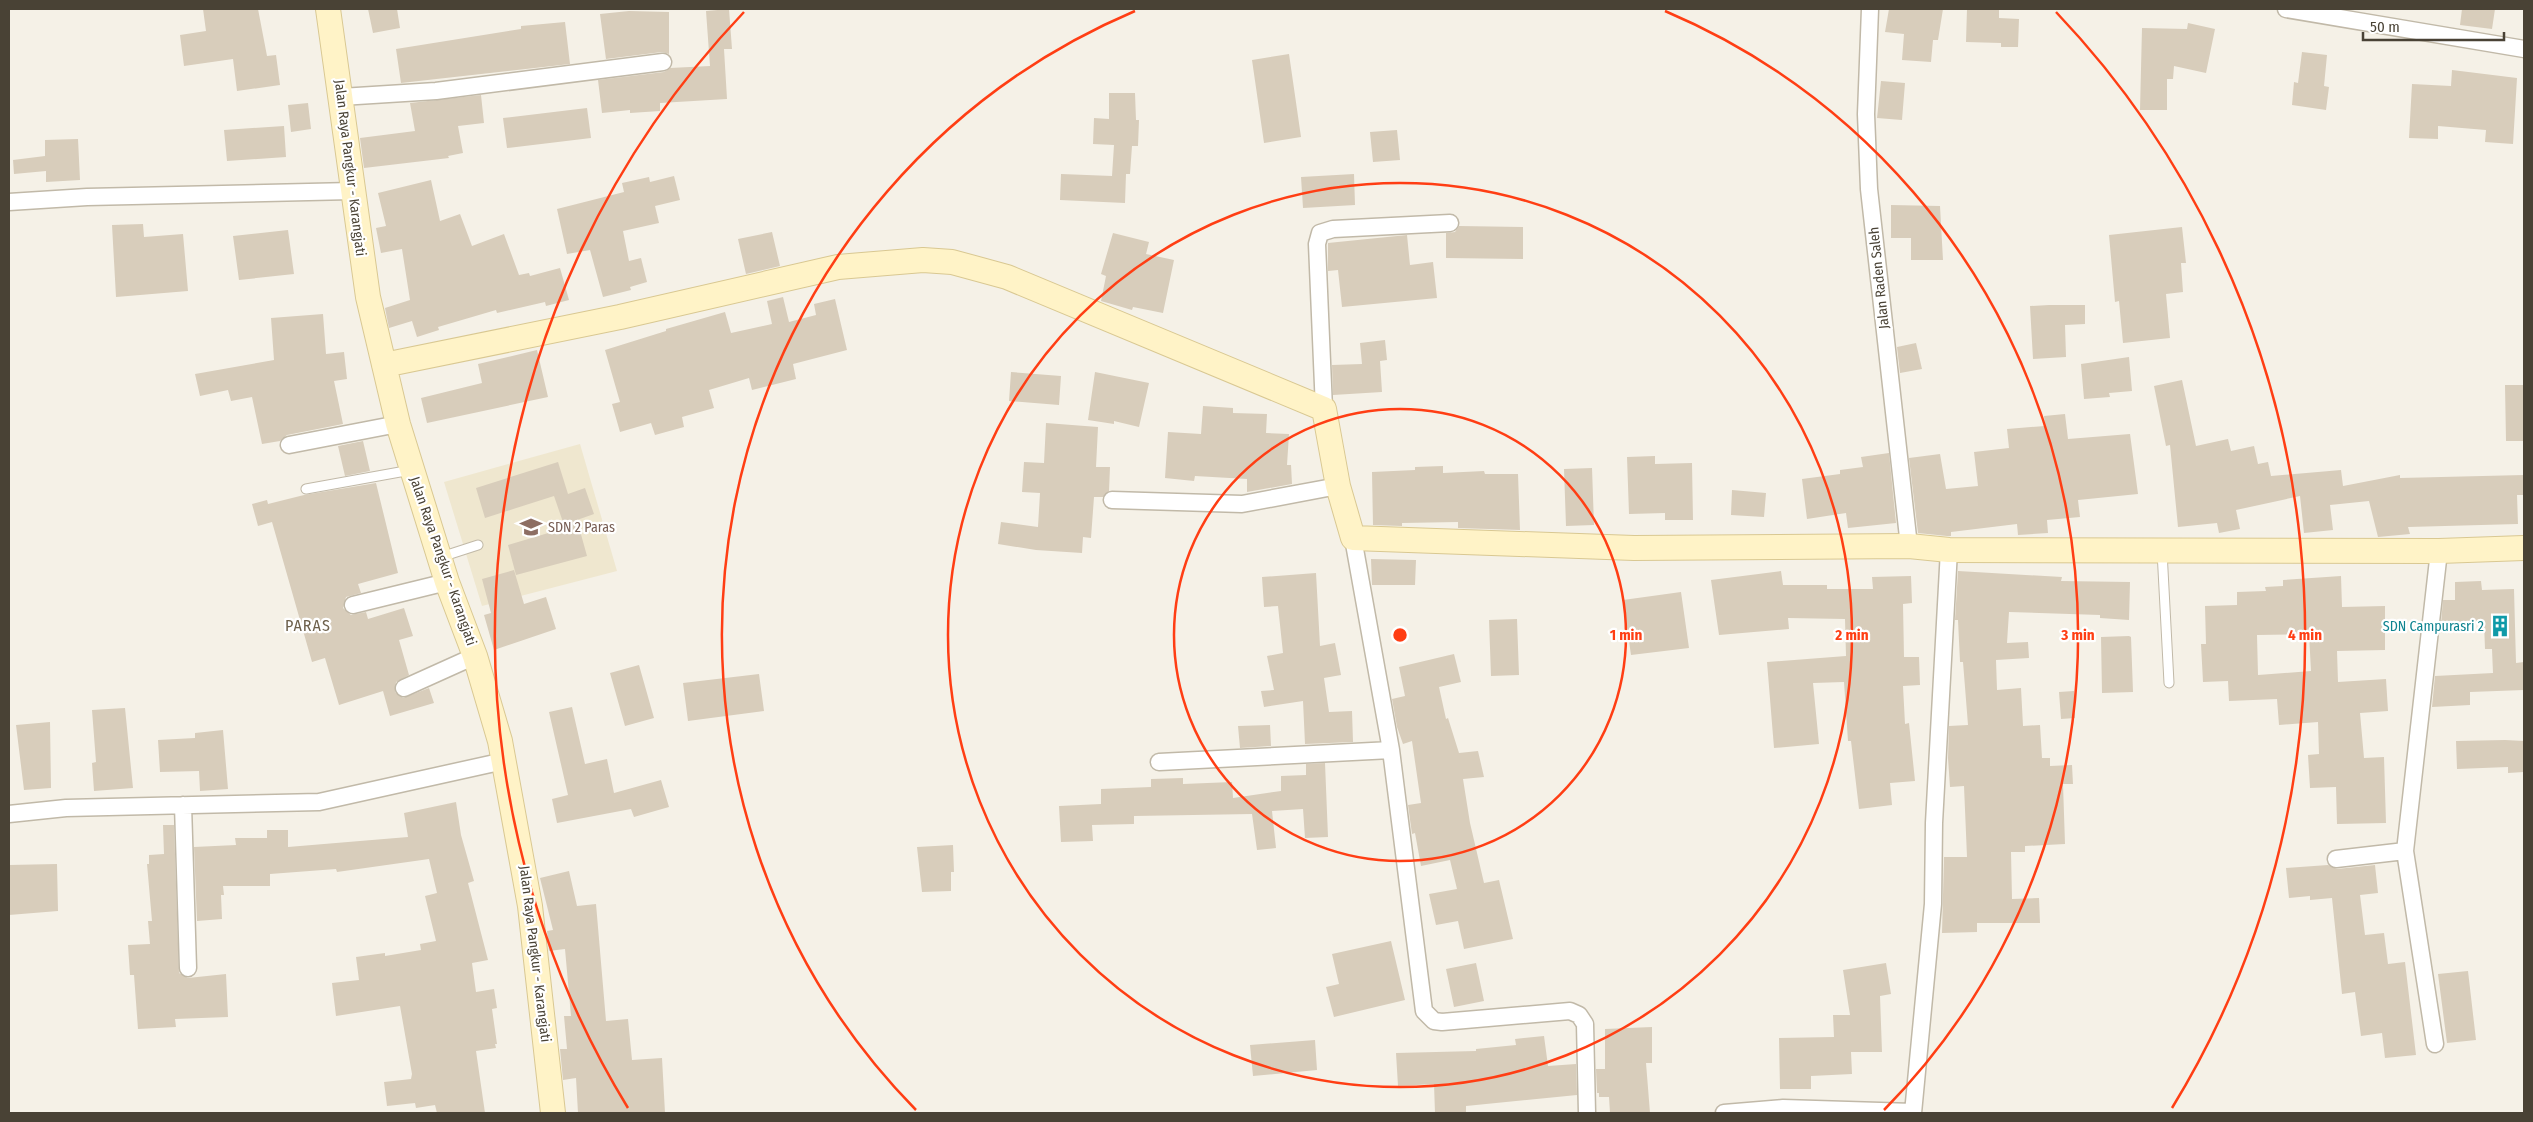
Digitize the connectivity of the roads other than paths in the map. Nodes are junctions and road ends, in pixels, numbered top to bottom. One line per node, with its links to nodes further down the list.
1 (328, 9): 6 (street, Jalan Raya Pangkur - Karangjati)
2 (1870, 9): 20 (street, Jalan Raden Saleh)
3 (2286, 9): 4 (street)
4 (2524, 49)
5 (663, 62): 6 (street)
6 (341, 97): 7 (street, Jalan Raya Pangkur - Karangjati)
7 (352, 191): 8 (street); 10 (street, Jalan Raya Pangkur - Karangjati)
8 (9, 202)
9 (1450, 223): 11 (street)
10 (384, 365): 11 (street); 12 (street, Jalan Raya Pangkur - Karangjati)
11 (1324, 410): 15 (street)
12 (398, 424): 13 (street); 14 (street, Jalan Raya Pangkur - Karangjati)
13 (289, 445)
14 (412, 470): 16 (lane); 25 (street, Jalan Raya Pangkur - Karangjati)
15 (1338, 486): 17 (street); 18 (street)
16 (306, 489)
17 (1112, 500)
18 (1353, 538): 20 (street); 31 (street)
19 (478, 545): 25 (lane)
20 (1909, 546): 22 (street)
21 (2524, 548): 24 (street)
22 (1949, 550): 23 (street); 40 (street)
23 (2162, 550): 24 (street); 29 (lane)
24 (2438, 551): 36 (street)
25 (439, 558): 26 (street, Jalan Raya Pangkur - Karangjati)
26 (447, 582): 27 (street); 28 (street, Jalan Raya Pangkur - Karangjati)
27 (353, 605)
28 (475, 656): 30 (street); 32 (street, Jalan Raya Pangkur - Karangjati)
29 (2169, 683)
30 (404, 688)
31 (1391, 750): 33 (street); 42 (street)
32 (504, 761): 34 (street); 41 (street, Jalan Raya Pangkur - Karangjati)
33 (1159, 762)
34 (183, 805): 35 (street); 38 (street)
35 (9, 814)
36 (2405, 851): 37 (street); 39 (street)
37 (2336, 859)
38 (188, 968)
39 (2435, 1044)
40 (1913, 1112): 43 (street)
41 (553, 1113)
42 (1586, 1113)
43 (1724, 1113)

